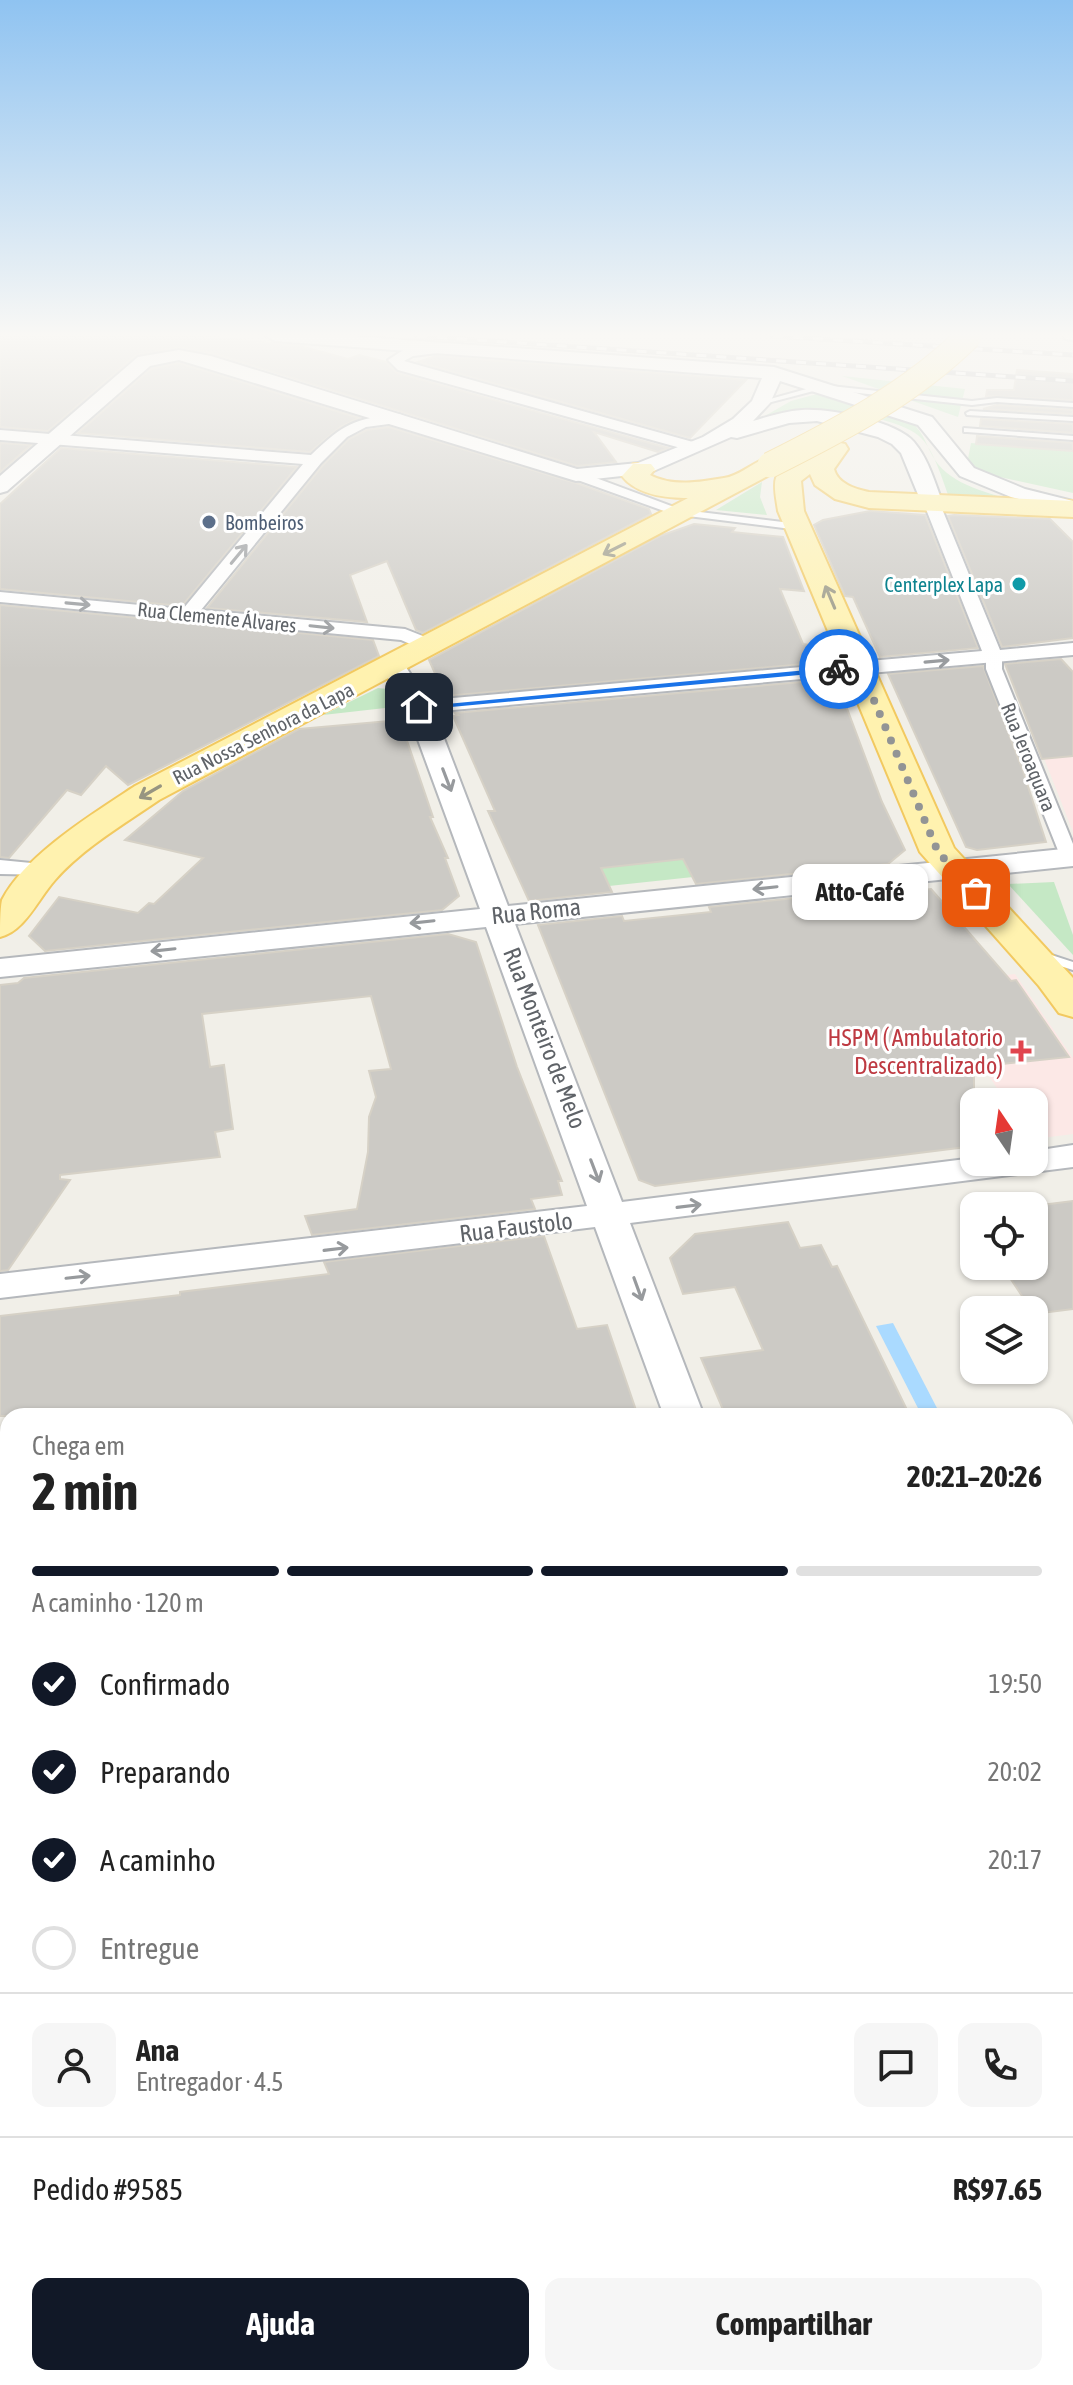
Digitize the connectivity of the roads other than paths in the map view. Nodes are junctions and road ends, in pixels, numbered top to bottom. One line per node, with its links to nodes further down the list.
1 (45, 447): 18 (street)
2 (157, 447): 13 (street)
3 (328, 447): 13 (street)
4 (488, 447): 16 (street)
5 (694, 447): 14 (street)
6 (818, 447): 15 (main road, bridge)
7 (839, 447): 11 (main road)
8 (908, 447): 19 (street)
9 (945, 447): 12 (street)
10 (951, 447): 12 (lane)
11 (836, 449): 15 (main road); 19 (main road)
12 (947, 451): 20 (street)
13 (315, 460): 24 (street, one-way to 13)
14 (642, 469): 16 (street); 17 (main road)
15 (779, 472): 17 (main road); 22 (main road)
16 (576, 475): 21 (street)
17 (745, 478): 21 (main road, Rua Nossa Senhora da Lapa)
18 (0, 487)
19 (932, 504): 20 (main road); 27 (street)
20 (1073, 508)
21 (683, 513): 22 (lane); 25 (main road, Rua Nossa Senhora da Lapa, one-way to 25)
22 (799, 527): 29 (main road, one-way to 22)
23 (0, 597): 24 (street, Rua Clemente Álvares, one-way to 24)
24 (189, 613): 25 (street, Rua Clemente Álvares, one-way to 25)
25 (431, 646): 28 (main road, Rua Nossa Senhora da Lapa)
26 (1073, 649): 27 (street)
27 (994, 656): 29 (street, one-way to 27); 31 (street, Rua Jeroaquara)
28 (393, 666): 30 (street, Rua Monteiro de Melo); 34 (main road, Rua Nossa Senhora da Lapa, one-way to 34)
29 (860, 667): 30 (street); 33 (main road)
30 (419, 707): 35 (street, Rua Monteiro de Melo, one-way to 35)
31 (1072, 860): 33 (street, Rua Roma)
32 (0, 867): 34 (street)
33 (954, 869): 35 (street, Rua Roma, one-way to 35); 37 (main road)
34 (44, 870): 36 (main road, Rua Nossa Senhora da Lapa)
35 (499, 914): 39 (street, Rua Roma, one-way to 39); 44 (street, Rua Monteiro de Melo, one-way to 44)
36 (0, 926)
37 (1030, 952): 38 (lane); 40 (main road)
38 (1073, 966)
39 (0, 968)
40 (1073, 1005)
41 (1073, 1156): 42 (street, Rua Faustolo)
42 (1048, 1160)
43 (960, 1171): 44 (street, Rua Faustolo, one-way to 43)
44 (612, 1215): 45 (street, Rua Faustolo, one-way to 44); 46 (street, Rua Monteiro de Melo, one-way to 46)
45 (0, 1286)
46 (681, 1408)

